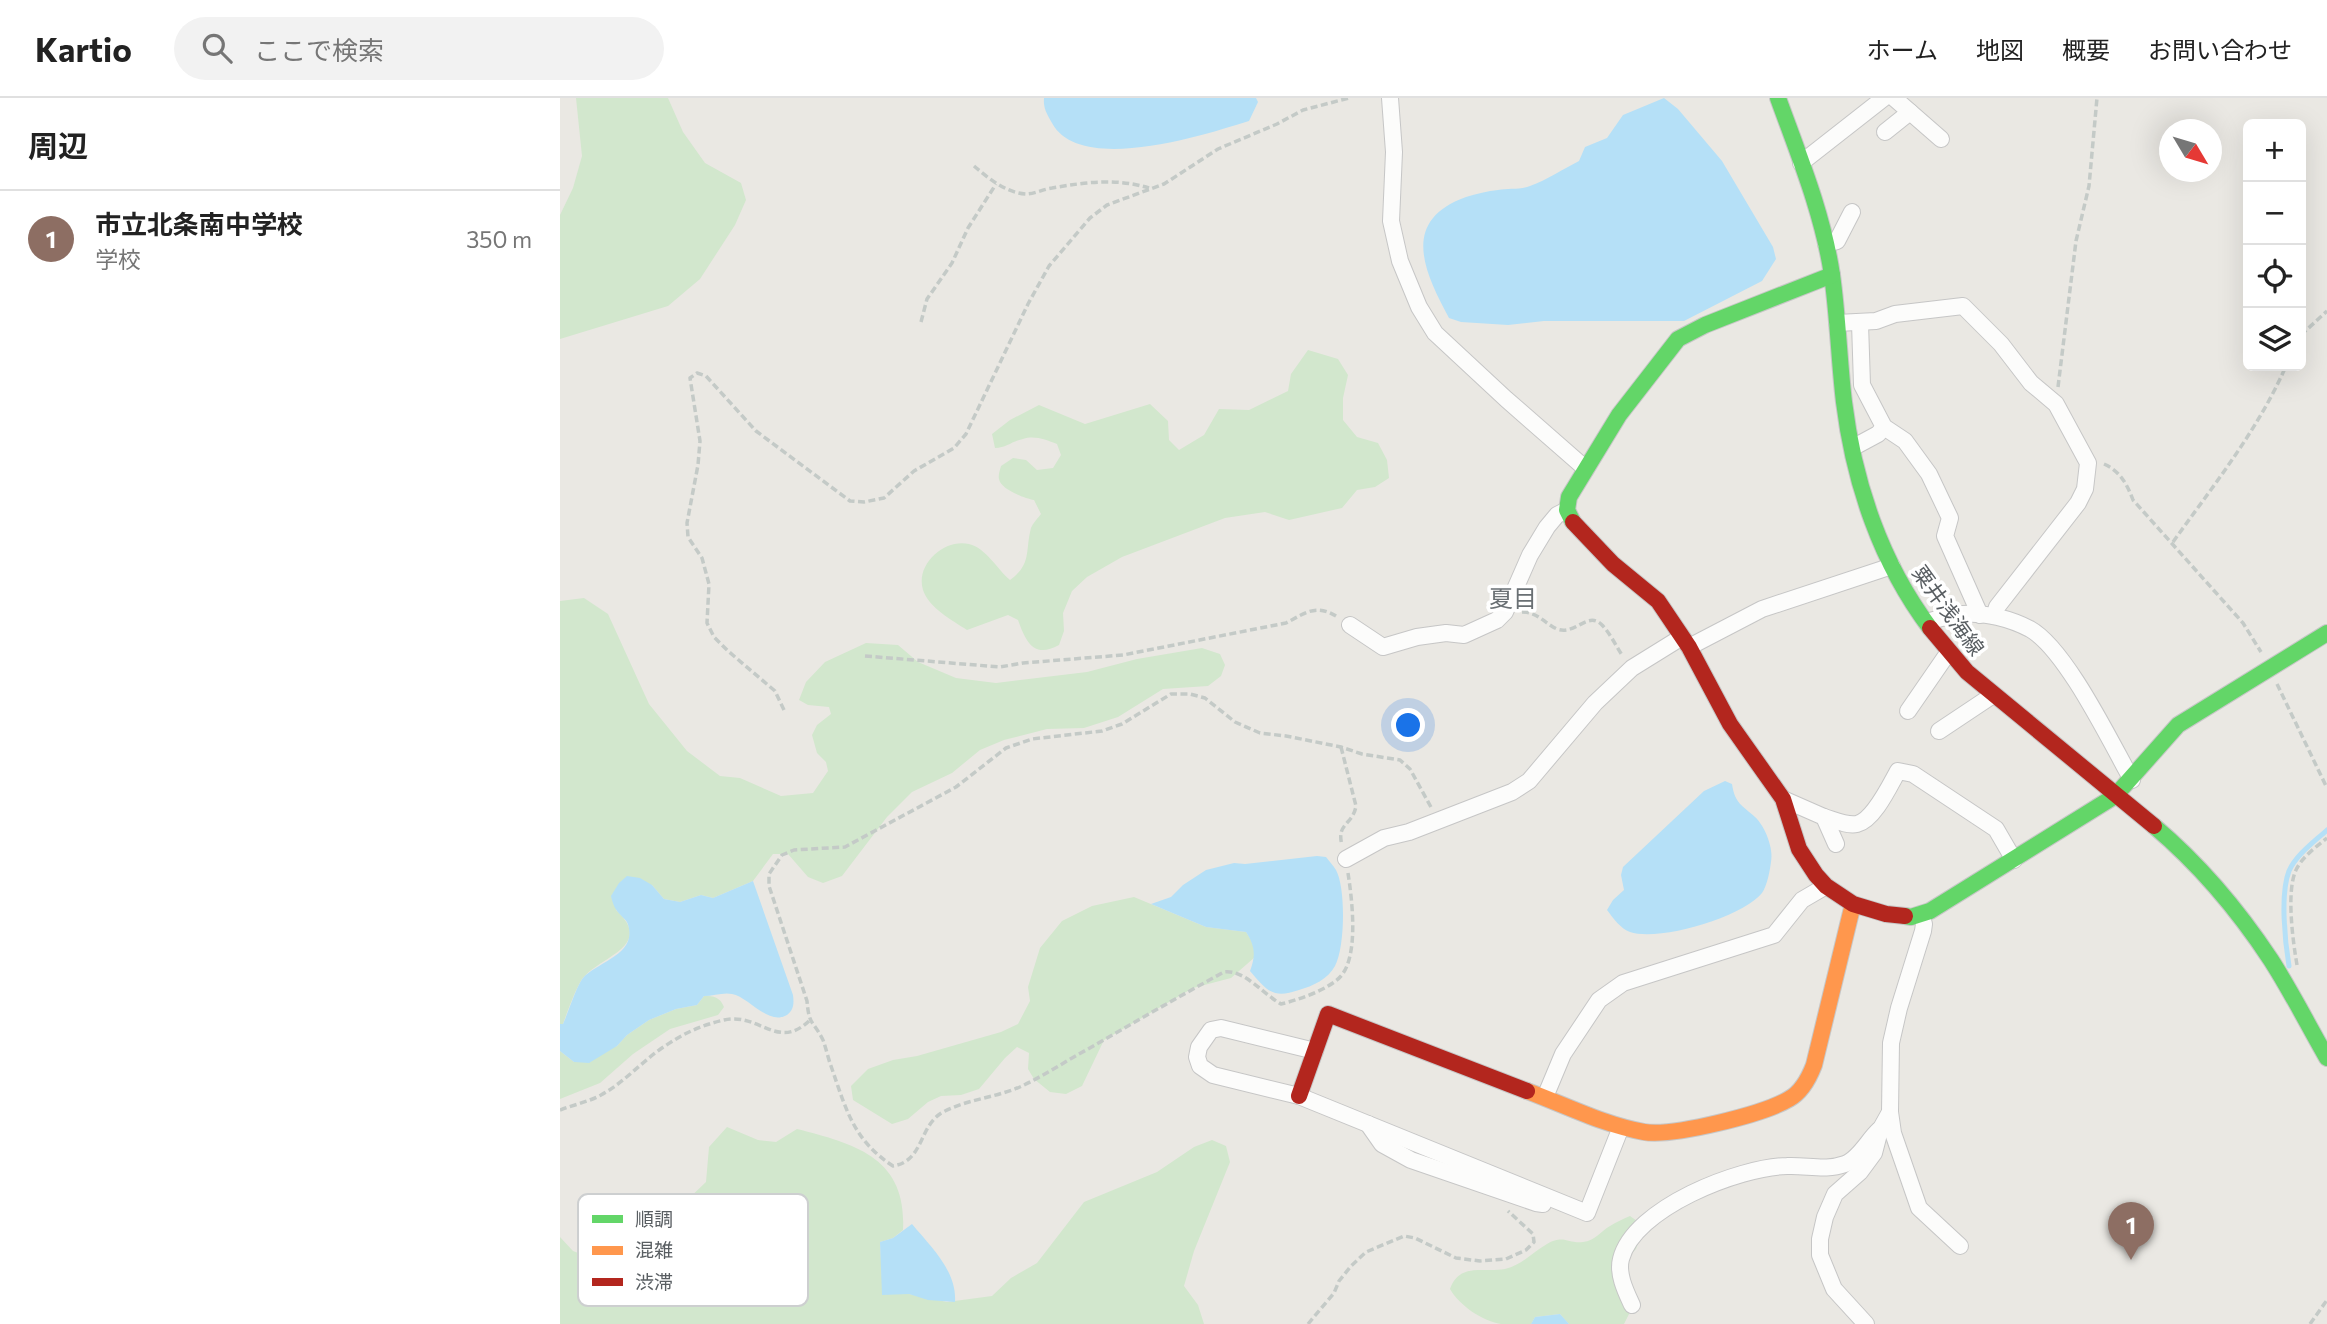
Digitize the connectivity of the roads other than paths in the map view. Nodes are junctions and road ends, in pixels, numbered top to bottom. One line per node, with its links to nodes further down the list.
1 (1390, 98): 16 (street)
2 (1778, 98): 8 (street, 粟井浅海線)
3 (1884, 98): 8 (street)
4 (1894, 98): 5 (street)
5 (1910, 112): 6 (street); 7 (street)
6 (1885, 132)
7 (1941, 139)
8 (1801, 163): 10 (street, 粟井浅海線)
9 (1852, 212): 10 (street)
10 (1825, 244): 11 (street, 粟井浅海線)
11 (1832, 275): 12 (street, 粟井浅海線); 16 (street)
12 (1837, 323): 13 (street); 15 (street, 粟井浅海線)
13 (1860, 323): 14 (street); 19 (street)
14 (1884, 427): 15 (street); 19 (street)
15 (1852, 447): 18 (street, 粟井浅海線)
16 (1586, 468): 17 (street)
17 (1567, 510): 21 (street); 23 (street)
18 (1892, 566): 20 (street, 粟井浅海線); 23 (street)
19 (1987, 615): 20 (street); 28 (street)
20 (1926, 622): 24 (street, 粟井浅海線)
21 (1350, 625)
22 (2327, 633): 28 (street)
23 (1685, 642): 30 (street); 33 (street)
24 (1948, 653): 25 (street, 粟井浅海線); 26 (street)
25 (1993, 695): 27 (street); 29 (street, 粟井浅海線)
26 (1908, 711)
27 (1939, 731)
28 (2132, 780): 29 (street)
29 (2115, 796): 34 (street); 39 (street, 粟井浅海線)
30 (1783, 799): 31 (street); 35 (street)
31 (1824, 817): 32 (street); 34 (street)
32 (1836, 844)
33 (1346, 859)
34 (2014, 860): 37 (street)
35 (1826, 886): 36 (street); 41 (street)
36 (1853, 904): 37 (street); 43 (street)
37 (1921, 914): 42 (street)
38 (1315, 1051): 40 (street); 40 (street); 41 (street)
39 (2327, 1058)
40 (1299, 1096): 43 (street)
41 (1545, 1097): 43 (street)
42 (1889, 1112): 44 (street); 45 (street)
43 (1621, 1126)
44 (1880, 1130): 46 (street); 47 (street)
45 (1960, 1246)
46 (1632, 1305)
47 (1866, 1324)

